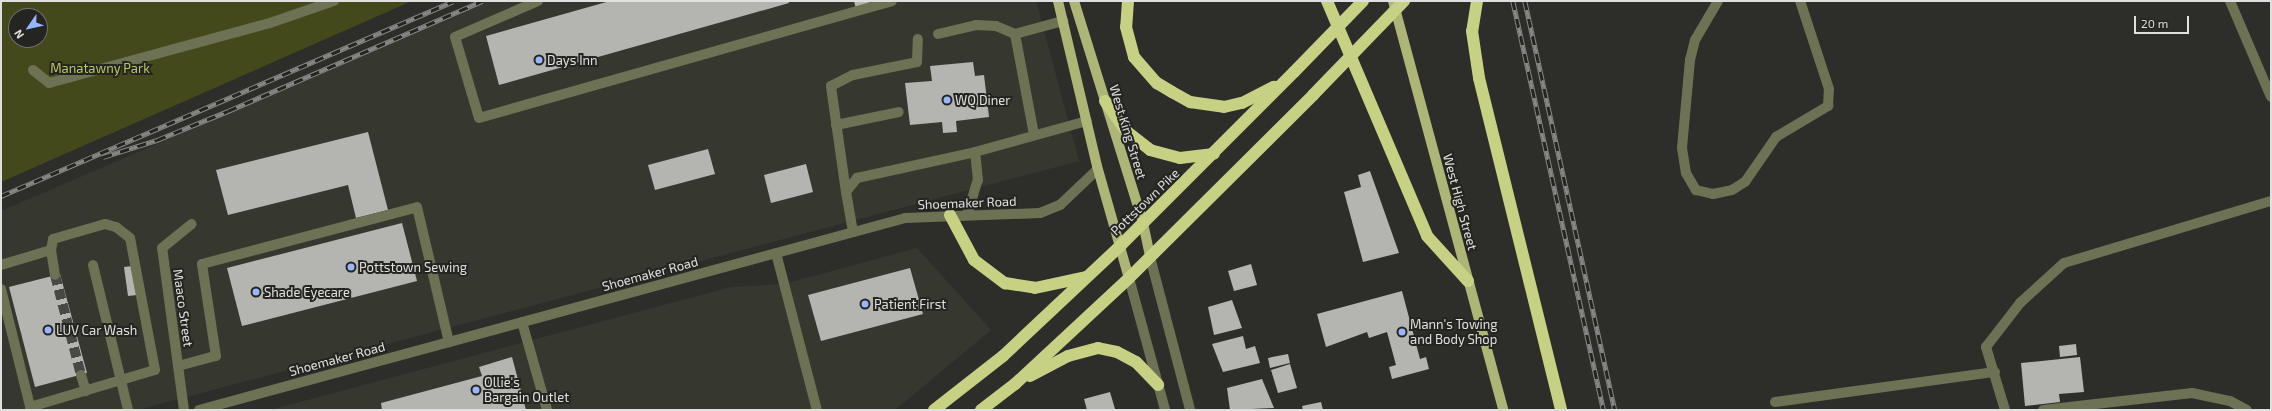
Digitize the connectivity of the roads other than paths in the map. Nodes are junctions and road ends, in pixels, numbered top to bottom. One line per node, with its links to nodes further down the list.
1 (334, 1): 19 (street)
2 (538, 1): 3 (street)
3 (892, 1)
4 (1058, 1): 15 (main road)
5 (1074, 1): 22 (main road, West King Street)
6 (1128, 1): 20 (highway)
7 (1327, 1): 46 (highway)
8 (1363, 1): 20 (highway, Pottstown Pike, bridge)
9 (1393, 1): 46 (main road, West High Street)
10 (1404, 1): 40 (highway, bridge)
11 (1477, 1): 70 (highway)
12 (1718, 1): 13 (street)
13 (1800, 1)
14 (2230, 1): 21 (street)
15 (1063, 22): 17 (street); 24 (main road)
16 (938, 34): 17 (street)
17 (1016, 34): 26 (street)
18 (918, 39): 25 (street)
19 (33, 70)
20 (1290, 76): 28 (highway, Pottstown Pike)
21 (2271, 97)
22 (1105, 101): 28 (highway); 34 (main road, West King Street)
23 (900, 112): 25 (street)
24 (1087, 121): 26 (street); 29 (main road)
25 (836, 126): 30 (street)
26 (1034, 135): 27 (street)
27 (975, 152): 30 (street); 33 (street)
28 (1214, 154): 34 (highway, Pottstown Pike)
29 (1098, 169): 33 (street, Shoemaker Road); 37 (main road)
30 (846, 192): 36 (street)
31 (2271, 201): 51 (street)
32 (950, 215): 33 (street, Shoemaker Road); 36 (street, Shoemaker Road); 44 (highway)
33 (967, 215)
34 (1143, 223): 37 (highway, Pottstown Pike); 40 (main road, West King Street)
35 (192, 224): 50 (street, Maaco Street)
36 (853, 232): 39 (street, Shoemaker Road)
37 (1120, 245): 44 (highway, Pottstown Pike); 45 (main road)
38 (51, 250): 41 (street); 43 (street); 53 (street)
39 (776, 253): 48 (street, Shoemaker Road); 64 (street)
40 (1150, 257): 45 (highway); 68 (street, West King Street)
41 (1, 265)
42 (93, 265): 53 (street)
43 (55, 275)
44 (1087, 276): 65 (highway, Pottstown Pike)
45 (1130, 278): 54 (highway); 55 (street)
46 (1468, 281): 69 (main road, West High Street)
47 (1, 289): 59 (street)
48 (522, 322): 49 (street, Shoemaker Road); 63 (street)
49 (449, 342): 50 (street); 62 (street, Shoemaker Road)
50 (178, 366): 61 (street, Maaco Street)
51 (1995, 372): 57 (street); 71 (street)
52 (81, 375): 56 (street)
53 (120, 381): 56 (street); 60 (street)
54 (1014, 384): 55 (highway); 66 (highway)
55 (1158, 385): 67 (street)
56 (86, 391): 59 (street)
57 (1775, 402)
58 (2116, 405): 72 (street); 73 (street)
59 (31, 408)
60 (128, 410)
61 (184, 410)
62 (199, 410)
63 (547, 410)
64 (817, 410)
65 (934, 410)
66 (981, 410)
67 (1165, 410)
68 (1190, 410)
69 (1503, 410)
70 (1561, 410)
71 (2005, 410)
72 (2043, 410)
73 (2247, 410)

